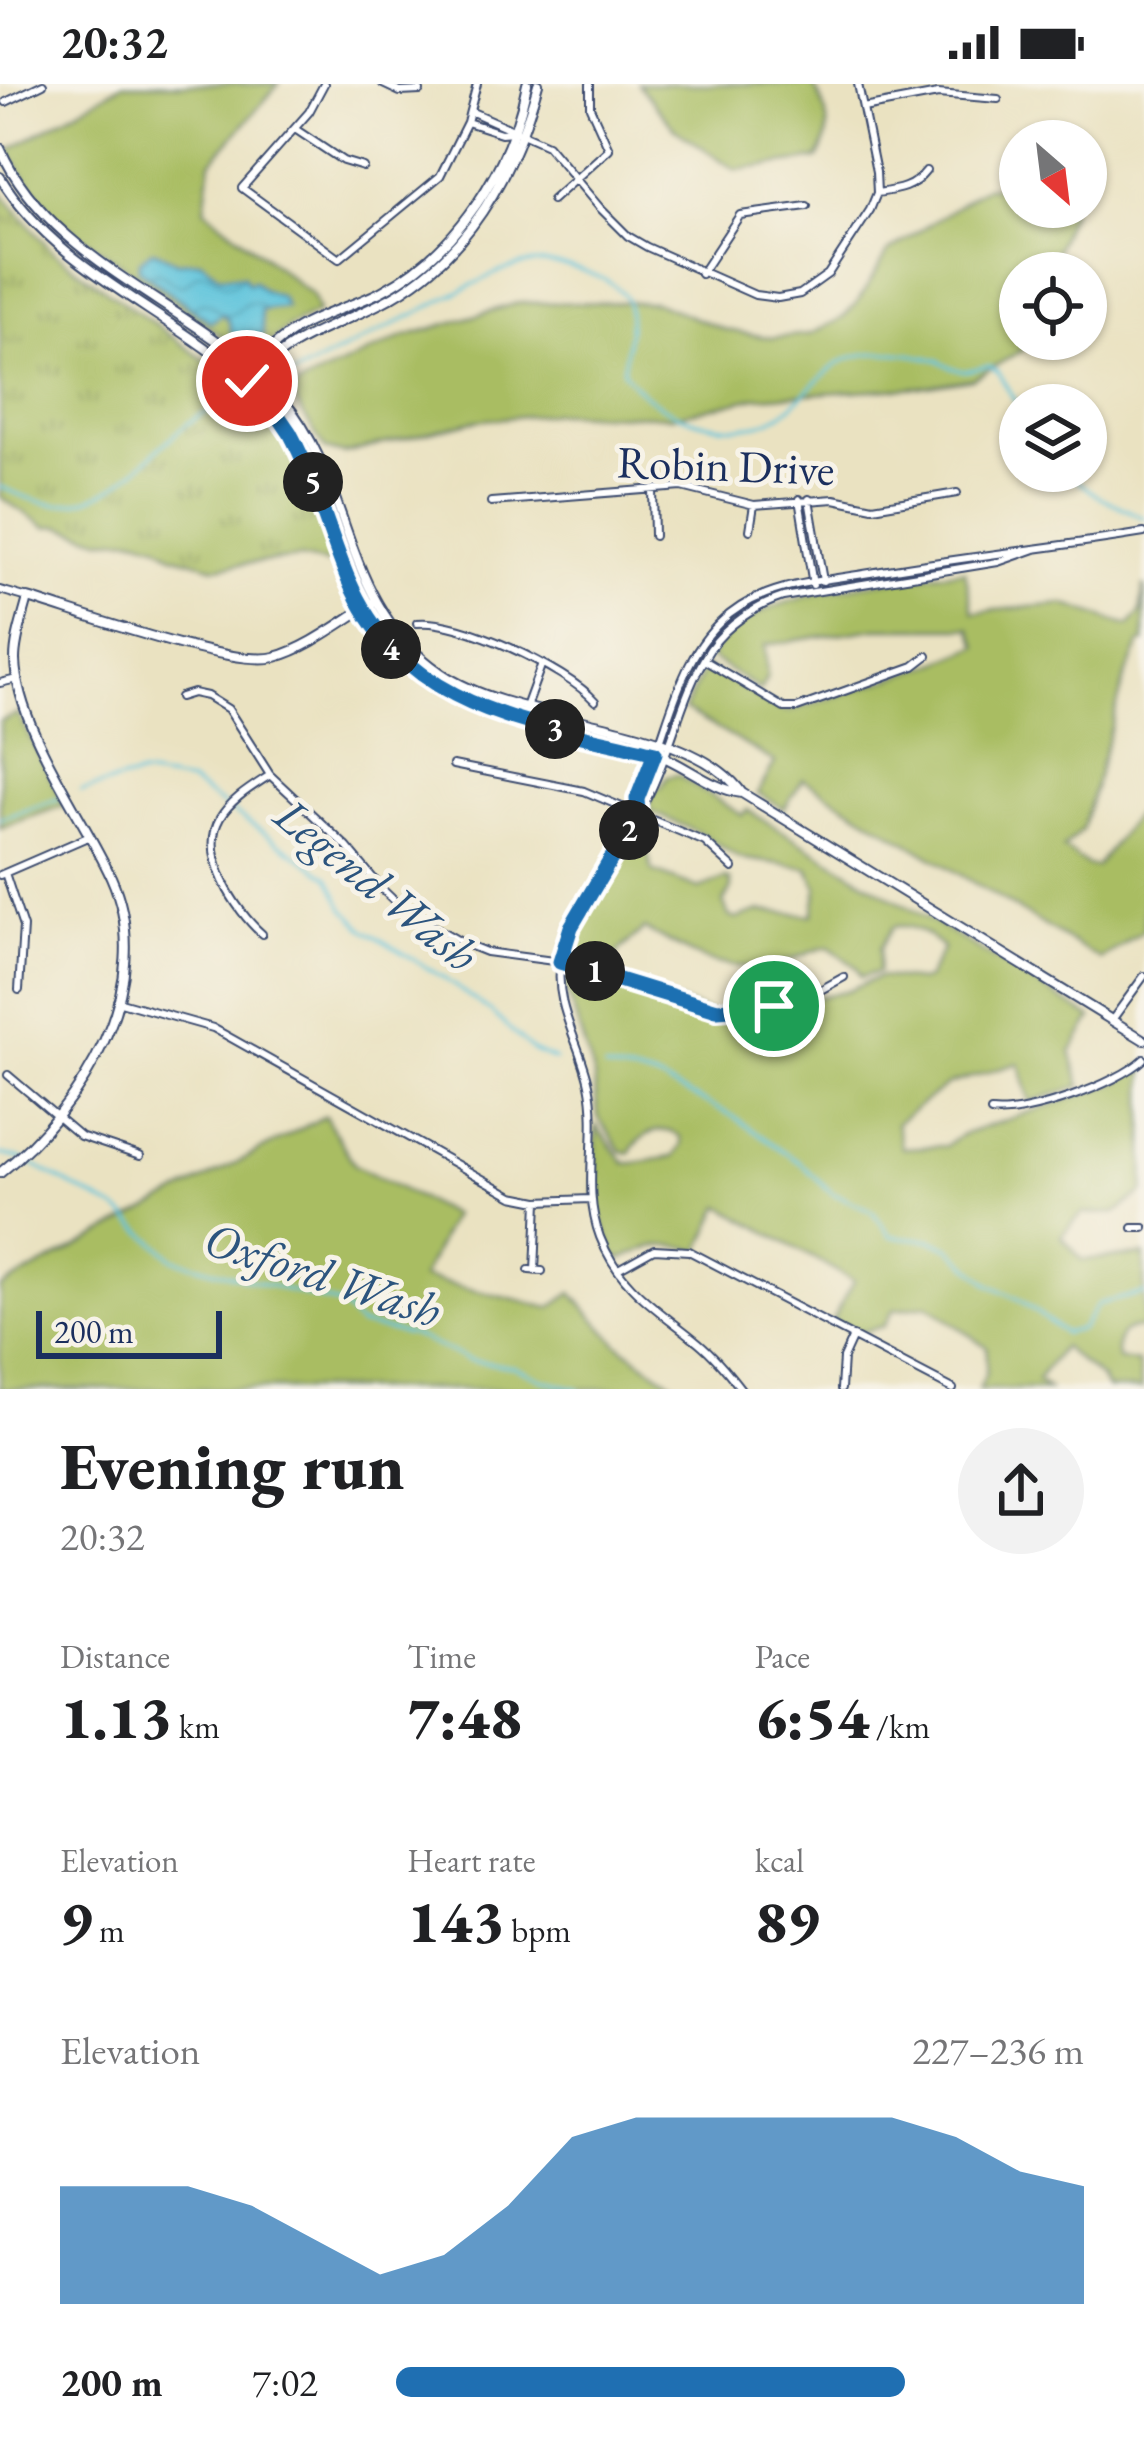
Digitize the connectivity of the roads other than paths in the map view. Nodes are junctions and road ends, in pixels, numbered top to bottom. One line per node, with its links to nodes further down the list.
1 (43, 84): 11 (street)
2 (324, 84): 15 (street)
3 (383, 84): 9 (street)
4 (477, 84): 13 (street)
5 (527, 84): 16 (street)
6 (538, 84): 16 (street)
7 (590, 84): 21 (street)
8 (858, 84): 12 (street)
9 (420, 92)
10 (998, 99): 12 (street)
11 (6, 102)
12 (863, 108): 22 (street)
13 (470, 111): 14 (street); 16 (street)
14 (467, 122): 15 (street); 16 (street)
15 (295, 129): 18 (street)
16 (517, 134): 21 (street); 26 (street)
17 (0, 148): 26 (street)
18 (363, 166)
19 (926, 171): 22 (street)
20 (0, 177): 27 (street)
21 (576, 180): 23 (street); 25 (street)
22 (877, 193): 25 (street)
23 (552, 200)
24 (807, 206): 25 (street)
25 (701, 274)
26 (254, 370): 27 (street); 40 (street)
27 (244, 380): 41 (street)
28 (653, 488): 31 (street, Robin Drive); 32 (street, Robin Drive); 35 (street)
29 (957, 493): 30 (street, Robin Drive)
30 (804, 499): 32 (street, Robin Drive); 36 (street); 37 (street)
31 (491, 502)
32 (754, 505): 33 (street)
33 (750, 530)
34 (1144, 533): 36 (street)
35 (654, 536)
36 (824, 585): 37 (street)
37 (813, 587): 43 (street); 45 (street)
38 (0, 590): 39 (street)
39 (28, 598): 41 (street); 47 (street)
40 (374, 602): 41 (street); 52 (street)
41 (362, 609): 51 (street)
42 (417, 622): 46 (street)
43 (695, 655): 45 (street); 53 (street)
44 (927, 656): 45 (street)
45 (704, 660): 53 (street)
46 (542, 665): 50 (street); 52 (street)
47 (17, 679): 48 (street); 59 (street)
48 (0, 683)
49 (180, 697): 56 (street)
50 (596, 701)
51 (472, 706): 52 (street); 54 (street)
52 (526, 707): 53 (street)
53 (664, 744): 54 (street); 57 (street)
54 (659, 755): 57 (street); 58 (street)
55 (453, 765): 58 (street)
56 (270, 775): 62 (street); 63 (street)
57 (742, 794): 68 (street)
58 (638, 813): 60 (street); 63 (street)
59 (90, 836): 61 (street); 67 (street)
60 (733, 868)
61 (3, 874): 66 (street)
62 (262, 934)
63 (560, 962): 65 (street); 76 (street)
64 (1144, 976): 68 (street)
65 (844, 977)
66 (19, 990)
67 (117, 1001): 73 (street); 77 (street)
68 (1112, 1020): 69 (street)
69 (1144, 1040)
70 (1144, 1059): 72 (street)
71 (8, 1076): 73 (street)
72 (991, 1112)
73 (57, 1120): 74 (street); 75 (street)
74 (140, 1156)
75 (0, 1173)
76 (590, 1198): 77 (street); 80 (street)
77 (538, 1201): 81 (street)
78 (1132, 1228): 79 (street)
79 (1144, 1228)
80 (618, 1268): 82 (street); 83 (street)
81 (535, 1271)
82 (853, 1336): 84 (street); 85 (street)
83 (741, 1389)
84 (841, 1389)
85 (952, 1389)

